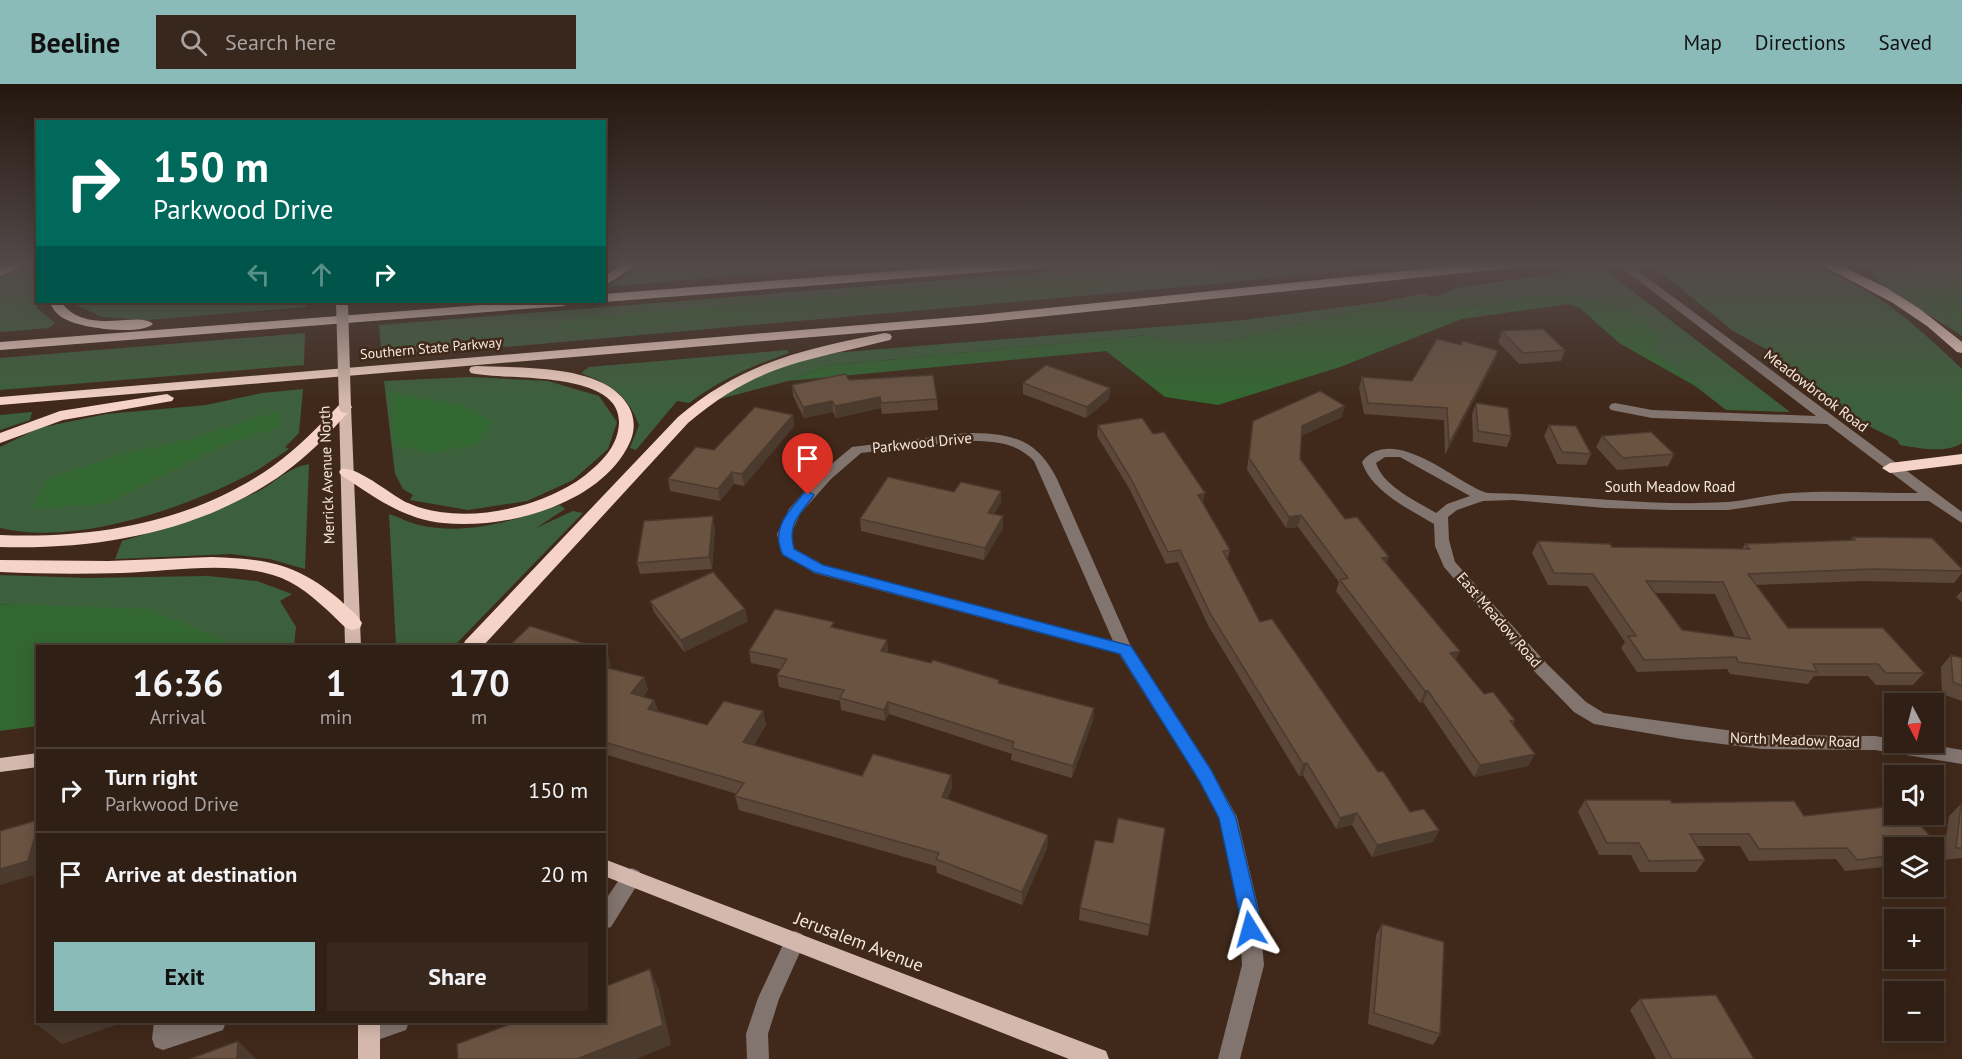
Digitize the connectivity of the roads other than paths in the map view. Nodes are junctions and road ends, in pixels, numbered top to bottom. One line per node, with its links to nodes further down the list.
1 (61, 310): 10 (highway)
2 (342, 310): 16 (main road, Merrick Avenue North, bridge)
3 (428, 310): 8 (highway)
4 (463, 310): 8 (highway)
5 (1072, 310): 9 (highway, Southern State Parkway)
6 (1681, 310): 18 (street, Meadowbrook Road)
7 (1910, 310): 12 (highway)
8 (389, 315): 10 (highway)
9 (980, 319): 13 (highway, Southern State Parkway); 31 (highway)
10 (289, 324): 11 (highway)
11 (0, 346)
12 (1962, 350)
13 (405, 367): 14 (highway, Southern State Parkway); 22 (highway)
14 (292, 376): 15 (highway, Southern State Parkway); 19 (highway)
15 (0, 401)
16 (345, 407): 22 (main road, Merrick Avenue North); 27 (highway)
17 (1615, 407): 18 (street)
18 (1828, 420): 21 (street, Meadowbrook Road)
19 (0, 438)
20 (1962, 459): 21 (highway)
21 (1890, 468): 24 (street, Meadowbrook Road)
22 (347, 472): 29 (main road, Merrick Avenue North)
23 (1482, 497): 24 (street, South Meadow Road); 26 (street); 26 (street)
24 (1930, 497): 25 (street, Meadowbrook Road)
25 (1962, 519)
26 (1441, 522): 33 (street, East Meadow Road)
27 (0, 541)
28 (0, 566): 29 (highway)
29 (353, 623): 30 (main road, Merrick Avenue North)
30 (353, 645)
31 (473, 645)
32 (1125, 650): 32 (street, Parkwood Drive); 48 (street, Parkwood Drive)
33 (1627, 724): 34 (street, North Meadow Road)
34 (1962, 757)
35 (36, 760): 36 (main road)
36 (0, 765)
37 (606, 868): 38 (main road, Jerusalem Avenue)
38 (632, 877): 39 (street); 40 (main road, Jerusalem Avenue)
39 (606, 917)
40 (795, 941): 46 (street); 47 (main road, Jerusalem Avenue)
41 (165, 1023): 42 (street)
42 (212, 1023)
43 (392, 1023): 44 (street)
44 (369, 1027): 45 (main road)
45 (369, 1059)
46 (758, 1059)
47 (1098, 1059)
48 (1229, 1059)

